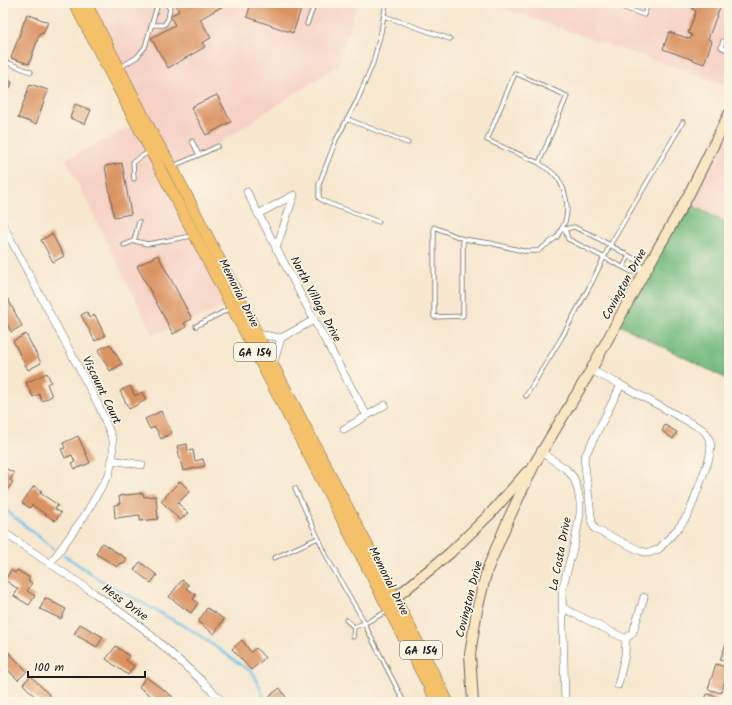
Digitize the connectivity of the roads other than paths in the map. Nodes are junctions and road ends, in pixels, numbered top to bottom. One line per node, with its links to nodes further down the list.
1 (74, 3): 25 (main road, Memorial Drive / GA 154)
2 (86, 3): 16 (main road, Memorial Drive / GA 154)
3 (158, 3): 11 (lane)
4 (165, 3): 11 (lane)
5 (314, 3): 10 (lane)
6 (386, 3): 9 (lane)
7 (611, 3): 8 (lane)
8 (648, 3)
9 (384, 16): 12 (lane); 19 (lane)
10 (307, 24)
11 (152, 25): 16 (lane)
12 (450, 39)
13 (723, 41): 14 (lane)
14 (729, 51)
15 (3, 61): 17 (lane)
16 (120, 68): 28 (main road, Memorial Drive / GA 154)
17 (31, 72)
18 (729, 114): 21 (street, Covington Drive)
19 (347, 119): 23 (lane); 33 (lane)
20 (683, 122): 40 (lane)
21 (726, 128): 45 (street, Covington Drive)
22 (192, 141): 26 (lane)
23 (408, 143)
24 (218, 146): 26 (lane)
25 (150, 150): 29 (lane); 36 (main road, Memorial Drive / GA 154)
26 (199, 155): 28 (lane)
27 (539, 163): 27 (lane); 35 (lane)
28 (172, 167): 49 (main road, Memorial Drive / GA 154)
29 (134, 179)
30 (247, 192): 31 (street, North Village Drive)
31 (258, 214): 41 (street, North Village Drive); 41 (street)
32 (139, 222): 38 (lane)
33 (379, 222)
34 (3, 225): 59 (street, Viscount Court)
35 (564, 228): 37 (lane); 40 (lane); 43 (lane)
36 (195, 236): 38 (lane); 46 (main road, Memorial Drive / GA 154)
37 (463, 239): 37 (lane)
38 (134, 241): 39 (lane)
39 (124, 245)
40 (610, 245): 42 (lane); 43 (lane)
41 (276, 249): 47 (street, North Village Drive)
42 (629, 256): 44 (lane); 45 (lane)
43 (603, 257): 44 (lane); 54 (lane)
44 (623, 267): 45 (lane)
45 (643, 270): 52 (street, Covington Drive)
46 (232, 308): 48 (lane); 70 (main road, Memorial Drive / GA 154)
47 (314, 320): 50 (street); 56 (street, North Village Drive)
48 (196, 326)
49 (257, 334): 50 (street); 51 (main road, Memorial Drive / GA 154)
50 (281, 338): 51 (street)
51 (273, 366): 68 (main road, Memorial Drive / GA 154)
52 (591, 370): 53 (street); 58 (street, Covington Drive)
53 (621, 385): 53 (street)
54 (526, 396)
55 (385, 405): 56 (street)
56 (366, 416): 57 (street)
57 (344, 429)
58 (541, 452): 60 (street, Covington Drive); 69 (street, La Costa Drive)
59 (112, 460): 61 (street); 66 (street, Viscount Court)
60 (535, 463): 68 (street, Covington Drive); 81 (street, Covington Drive)
61 (142, 465)
62 (295, 488): 64 (lane)
63 (3, 532): 66 (street, Hess Drive)
64 (318, 538): 65 (lane); 72 (lane)
65 (274, 558)
66 (50, 564): 77 (street, Hess Drive)
67 (644, 597): 75 (street)
68 (395, 598): 70 (street, Covington Drive); 80 (main road, Memorial Drive / GA 154)
69 (563, 608): 75 (street); 82 (street, La Costa Drive)
70 (389, 610): 72 (lane); 79 (main road, Memorial Drive / GA 154)
71 (346, 620): 73 (lane)
72 (365, 623): 73 (lane); 78 (lane)
73 (354, 627): 74 (lane)
74 (353, 637)
75 (626, 639): 76 (street)
76 (618, 684)
77 (223, 702)
78 (404, 702)
79 (437, 702)
80 (448, 702)
81 (473, 702)
82 (564, 702)

